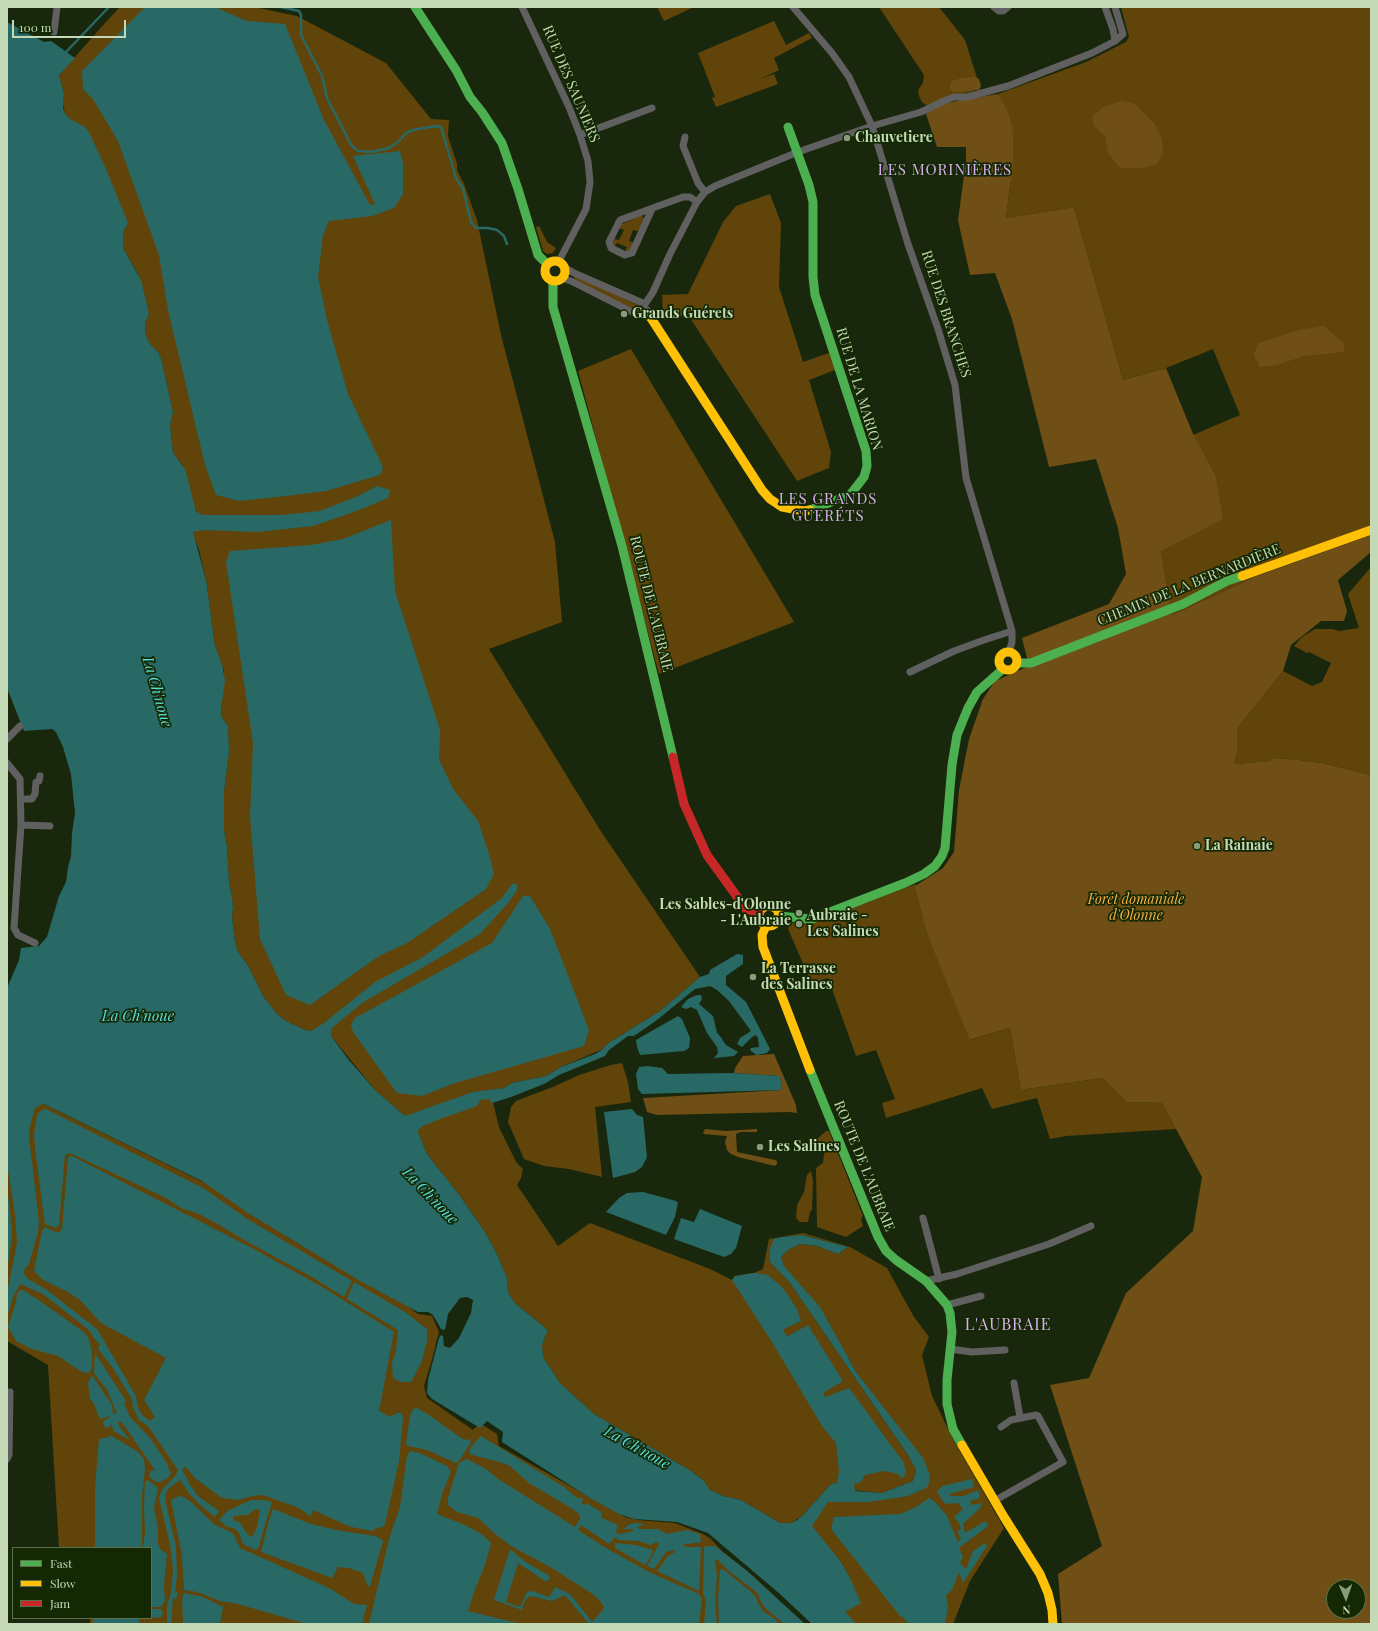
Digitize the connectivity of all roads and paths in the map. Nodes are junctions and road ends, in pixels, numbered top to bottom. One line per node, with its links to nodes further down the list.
1 (57, 7): 9 (street)
2 (415, 7): 20 (street)
3 (522, 7): 14 (street, RUE DES SAUNIERS)
4 (793, 7): 12 (street, RUE DES BRANCHES)
5 (994, 7): 6 (street)
6 (1008, 7)
7 (1105, 7): 10 (street)
8 (1115, 7): 10 (street)
9 (54, 32)
10 (1115, 41): 12 (street)
11 (652, 108): 14 (street)
12 (872, 126): 16 (street); 25 (street, RUE DES BRANCHES)
13 (788, 127): 16 (street, RUE DE LA MARION)
14 (580, 135): 21 (street, RUE DES SAUNIERS)
15 (686, 137): 17 (street)
16 (798, 152): 17 (street); 23 (street, RUE DE LA MARION)
17 (705, 192): 18 (street)
18 (697, 202): 19 (street); 23 (street)
19 (652, 209): 19 (street)
20 (547, 264): 21 (street); 22 (street)
21 (561, 264): 22 (street); 23 (street)
22 (557, 280): 23 (street); 37 (street, ROUTE DE L'AUBRAIE)
23 (643, 311)
24 (1371, 530): 27 (street, CHEMIN DE LA BERNARDIÈRE)
25 (1012, 631): 26 (street, RUE DES BRANCHES); 29 (street)
26 (1009, 652): 27 (street); 28 (street)
27 (1017, 663): 28 (street)
28 (1003, 669): 38 (street)
29 (910, 672)
30 (20, 726): 31 (street)
31 (7, 739)
32 (7, 764): 34 (street)
33 (40, 776): 34 (street)
34 (21, 799): 35 (street)
35 (21, 825): 36 (street); 40 (street)
36 (50, 826)
37 (759, 913): 38 (street); 39 (street)
38 (778, 916): 39 (street)
39 (766, 926): 44 (street, ROUTE DE L'AUBRAIE)
40 (34, 943)
41 (923, 1218): 43 (street)
42 (1091, 1226): 43 (street)
43 (939, 1278): 44 (street)
44 (926, 1281): 46 (street, ROUTE DE L'AUBRAIE)
45 (981, 1296): 46 (street)
46 (946, 1305): 47 (street, ROUTE DE L'AUBRAIE)
47 (950, 1349): 48 (street); 54 (street, ROUTE DE L'AUBRAIE)
48 (1005, 1350)
49 (1014, 1383): 51 (street)
50 (10, 1392): 53 (street)
51 (1020, 1417): 52 (street); 54 (street)
52 (1001, 1427)
53 (7, 1459)
54 (994, 1501): 55 (street, ROUTE DE L'AUBRAIE)
55 (1053, 1624)

